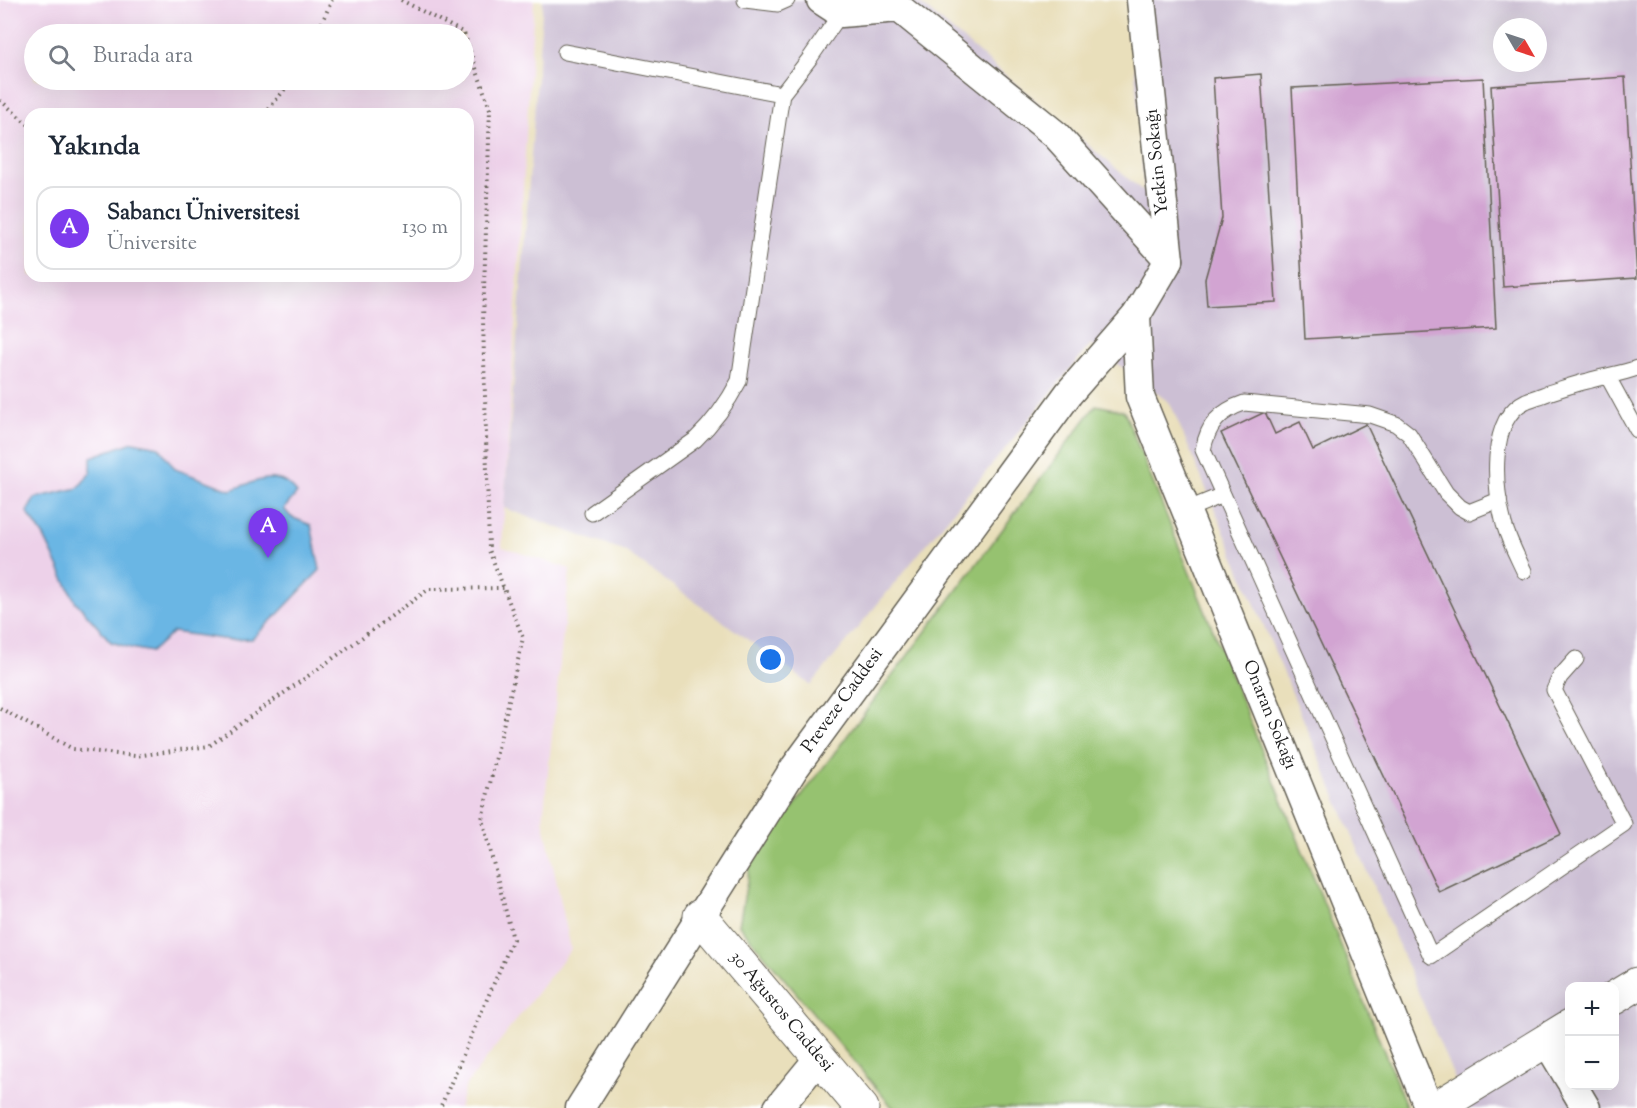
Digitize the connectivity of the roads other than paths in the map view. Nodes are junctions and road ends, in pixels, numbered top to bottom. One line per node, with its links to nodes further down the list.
1 (745, 0): 2 (lane)
2 (787, 0)
3 (1141, 0): 7 (street, Yetkin Sokağı)
4 (831, 7): 6 (lane); 7 (street)
5 (566, 52): 6 (lane)
6 (782, 94): 15 (lane)
7 (1169, 260): 8 (street)
8 (1136, 316): 14 (street, Onaran Sokağı); 18 (street, Preveze Caddesi)
9 (1637, 368): 10 (lane)
10 (1608, 377): 11 (lane); 13 (lane)
11 (1637, 430)
12 (1223, 495): 13 (lane); 14 (lane); 17 (lane)
13 (1499, 500): 16 (lane)
14 (1186, 510): 28 (street, Onaran Sokağı)
15 (591, 513)
16 (1524, 571)
17 (1576, 659)
18 (700, 916): 22 (street, 30 Ağustos Caddesi); 25 (street, Preveze Caddesi)
19 (1637, 984): 20 (street)
20 (1619, 995)
21 (1558, 1033): 23 (street); 29 (street)
22 (819, 1058): 26 (street); 27 (street, 30 Ağustos Caddesi)
23 (1565, 1063)
24 (1575, 1090): 30 (street)
25 (580, 1108)
26 (778, 1108)
27 (862, 1108)
28 (1429, 1108)
29 (1436, 1108)
30 (1586, 1108)

